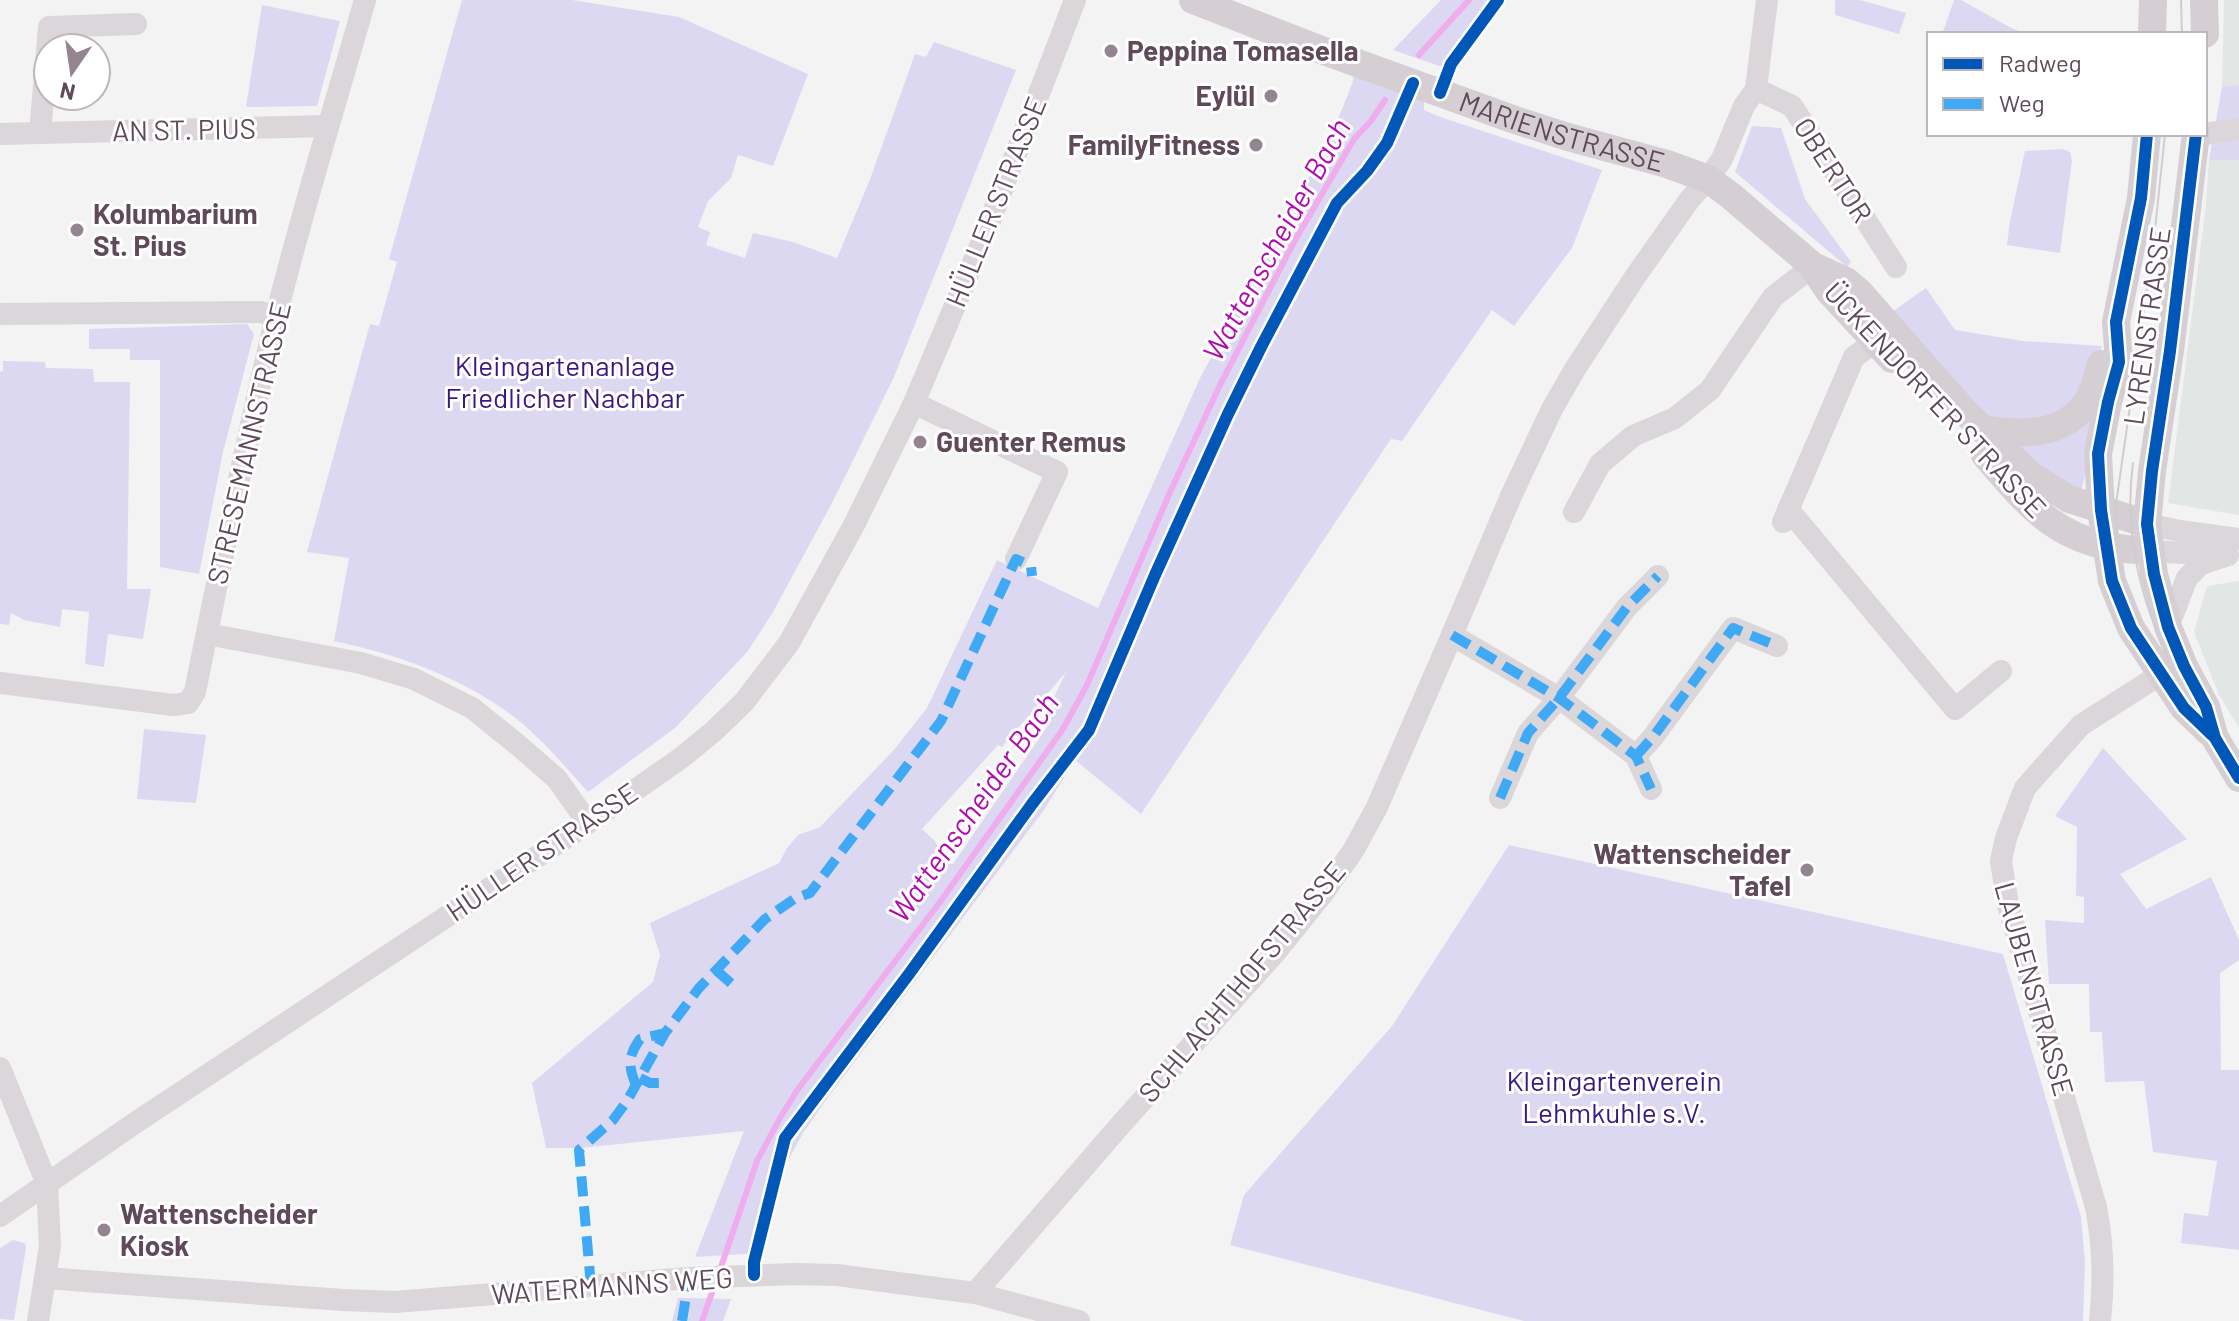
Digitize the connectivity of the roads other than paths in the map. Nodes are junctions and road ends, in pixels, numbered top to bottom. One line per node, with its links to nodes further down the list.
1 (365, 0): 11 (street, STRESEMANNSTRASSE)
2 (1075, 0): 25 (street, HÜLLER STRASSE)
3 (1193, 0): 18 (main road, MARIENSTRASSE)
4 (1767, 0): 10 (street)
5 (2153, 0): 8 (main road)
6 (2204, 0): 9 (main road)
7 (136, 24): 13 (street)
8 (2152, 32)
9 (2205, 32)
10 (1756, 89): 18 (street); 20 (street, OBERTOR)
11 (328, 126): 13 (street, AN ST. PIUS); 22 (street, STRESEMANNSTRASSE)
12 (2239, 129): 14 (street)
13 (40, 133): 15 (street, AN ST. PIUS)
14 (2207, 133)
15 (0, 134)
16 (2147, 136): 23 (main road, LYRENSTRASSE)
17 (2199, 136): 29 (main road, LYRENSTRASSE)
18 (1708, 179): 19 (main road, ÜCKENDORFER STRASSE); 36 (street, SCHLACHTHOFSTRASSE)
19 (1813, 266): 24 (main road, ÜCKENDORFER STRASSE); 28 (street)
20 (1896, 267)
21 (0, 314): 22 (street)
22 (276, 316): 35 (street, STRESEMANNSTRASSE)
23 (2116, 322): 26 (main road, ÜCKENDORFER STRASSE); 27 (main road, LYRENSTRASSE)
24 (1882, 334): 26 (main road, ÜCKENDORFER STRASSE); 30 (main road, ÜCKENDORFER STRASSE); 38 (street)
25 (914, 403): 32 (street); 47 (street, HÜLLER STRASSE)
26 (1985, 429): 27 (main road, ÜCKENDORFER STRASSE)
27 (2101, 510): 29 (main road, ÜCKENDORFER STRASSE); 30 (main road)
28 (1574, 512)
29 (2149, 537): 30 (main road, ÜCKENDORFER STRASSE); 31 (street); 34 (main road)
30 (2106, 546): 39 (main road)
31 (2235, 550): 34 (street)
32 (1016, 559)
33 (1658, 576): 41 (street)
34 (2168, 627): 42 (main road)
35 (207, 634): 40 (street, STRESEMANNSTRASSE); 47 (street)
36 (1452, 635): 41 (street); 52 (street, SCHLACHTHOFSTRASSE)
37 (1777, 646): 43 (street)
38 (2001, 671)
39 (2161, 674): 42 (main road); 55 (street, LAUBENSTRASSE)
40 (0, 683)
41 (1559, 698): 43 (street); 46 (street)
42 (2215, 738): 44 (main road)
43 (1636, 756): 45 (street)
44 (2239, 778)
45 (1651, 789)
46 (1500, 798)
47 (588, 823): 49 (street, HÜLLER STRASSE)
48 (0, 1068): 49 (street)
49 (47, 1184): 50 (street, HÜLLER STRASSE); 51 (street)
50 (0, 1216)
51 (45, 1278): 52 (street, WATERMANNS WEG); 53 (street)
52 (975, 1293): 54 (street, WATERMANNS WEG)
53 (38, 1321)
54 (1079, 1321)
55 (2100, 1321)

